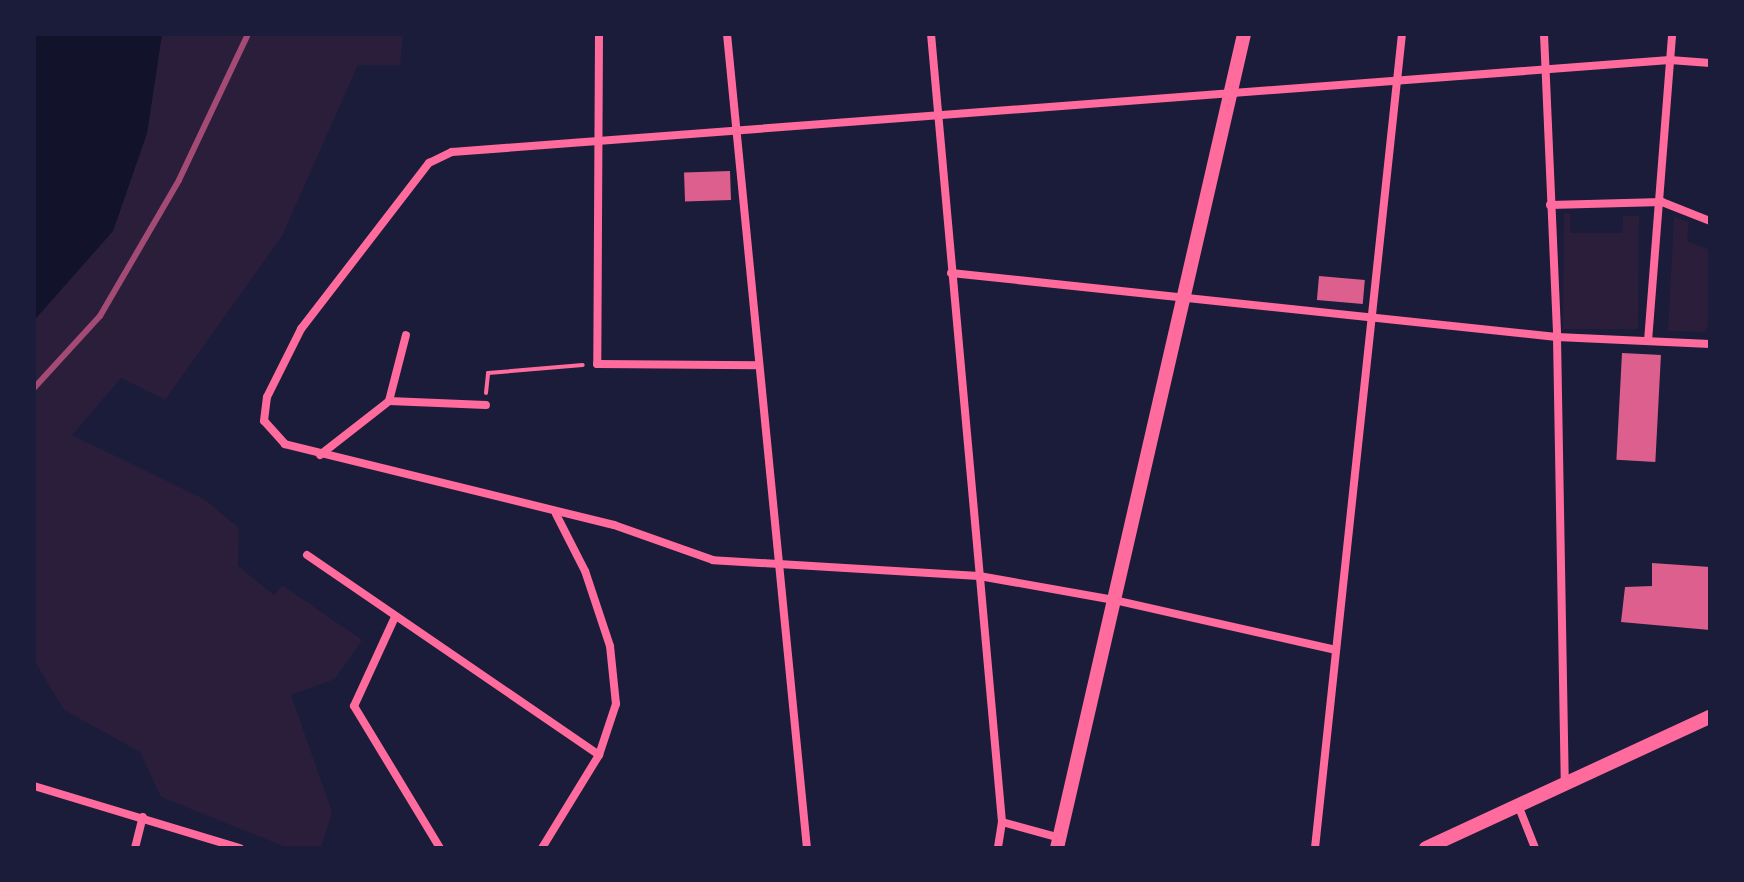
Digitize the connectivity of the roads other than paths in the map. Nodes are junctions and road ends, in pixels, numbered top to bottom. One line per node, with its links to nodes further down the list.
1 (599, 34): 15 (street)
2 (727, 34): 14 (street)
3 (931, 34): 13 (street)
4 (1244, 34): 12 (street)
5 (1402, 34): 11 (street)
6 (1544, 34): 10 (street)
7 (1672, 34): 8 (street)
8 (1670, 60): 9 (street); 10 (street); 16 (street)
9 (1710, 63)
10 (1544, 69): 11 (street); 17 (street)
11 (1397, 81): 12 (street); 21 (street)
12 (1230, 94): 13 (street); 20 (street)
13 (938, 114): 14 (street); 19 (street)
14 (736, 129): 15 (street); 26 (street)
15 (597, 139): 26 (street); 29 (street)
16 (1662, 202): 17 (street); 18 (street); 24 (street)
17 (1550, 205): 23 (street)
18 (1710, 221)
19 (951, 273): 20 (street); 33 (street)
20 (1183, 298): 21 (street); 34 (street)
21 (1372, 317): 23 (street); 36 (street)
22 (406, 335): 27 (street)
23 (1557, 337): 24 (street); 39 (street)
24 (1648, 341): 25 (street)
25 (1710, 343)
26 (759, 365): 32 (street)
27 (389, 401): 28 (street); 29 (street)
28 (486, 405)
29 (320, 455): 30 (street)
30 (556, 514): 32 (street); 38 (street)
31 (307, 555): 35 (street)
32 (779, 566): 33 (street); 49 (street)
33 (979, 576): 34 (street); 43 (street)
34 (1114, 600): 36 (street); 44 (street)
35 (395, 617): 38 (street); 47 (street)
36 (1336, 650): 51 (street)
37 (1710, 717): 39 (street)
38 (599, 755): 48 (street)
39 (1565, 784): 41 (street)
40 (34, 786): 42 (street)
41 (1518, 805): 52 (street); 53 (street)
42 (143, 817): 45 (street); 46 (street)
43 (1002, 822): 44 (street); 50 (street)
44 (1059, 843)
45 (135, 848)
46 (240, 848)
47 (440, 848)
48 (542, 848)
49 (807, 848)
50 (998, 848)
51 (1315, 848)
52 (1426, 848)
53 (1535, 848)

